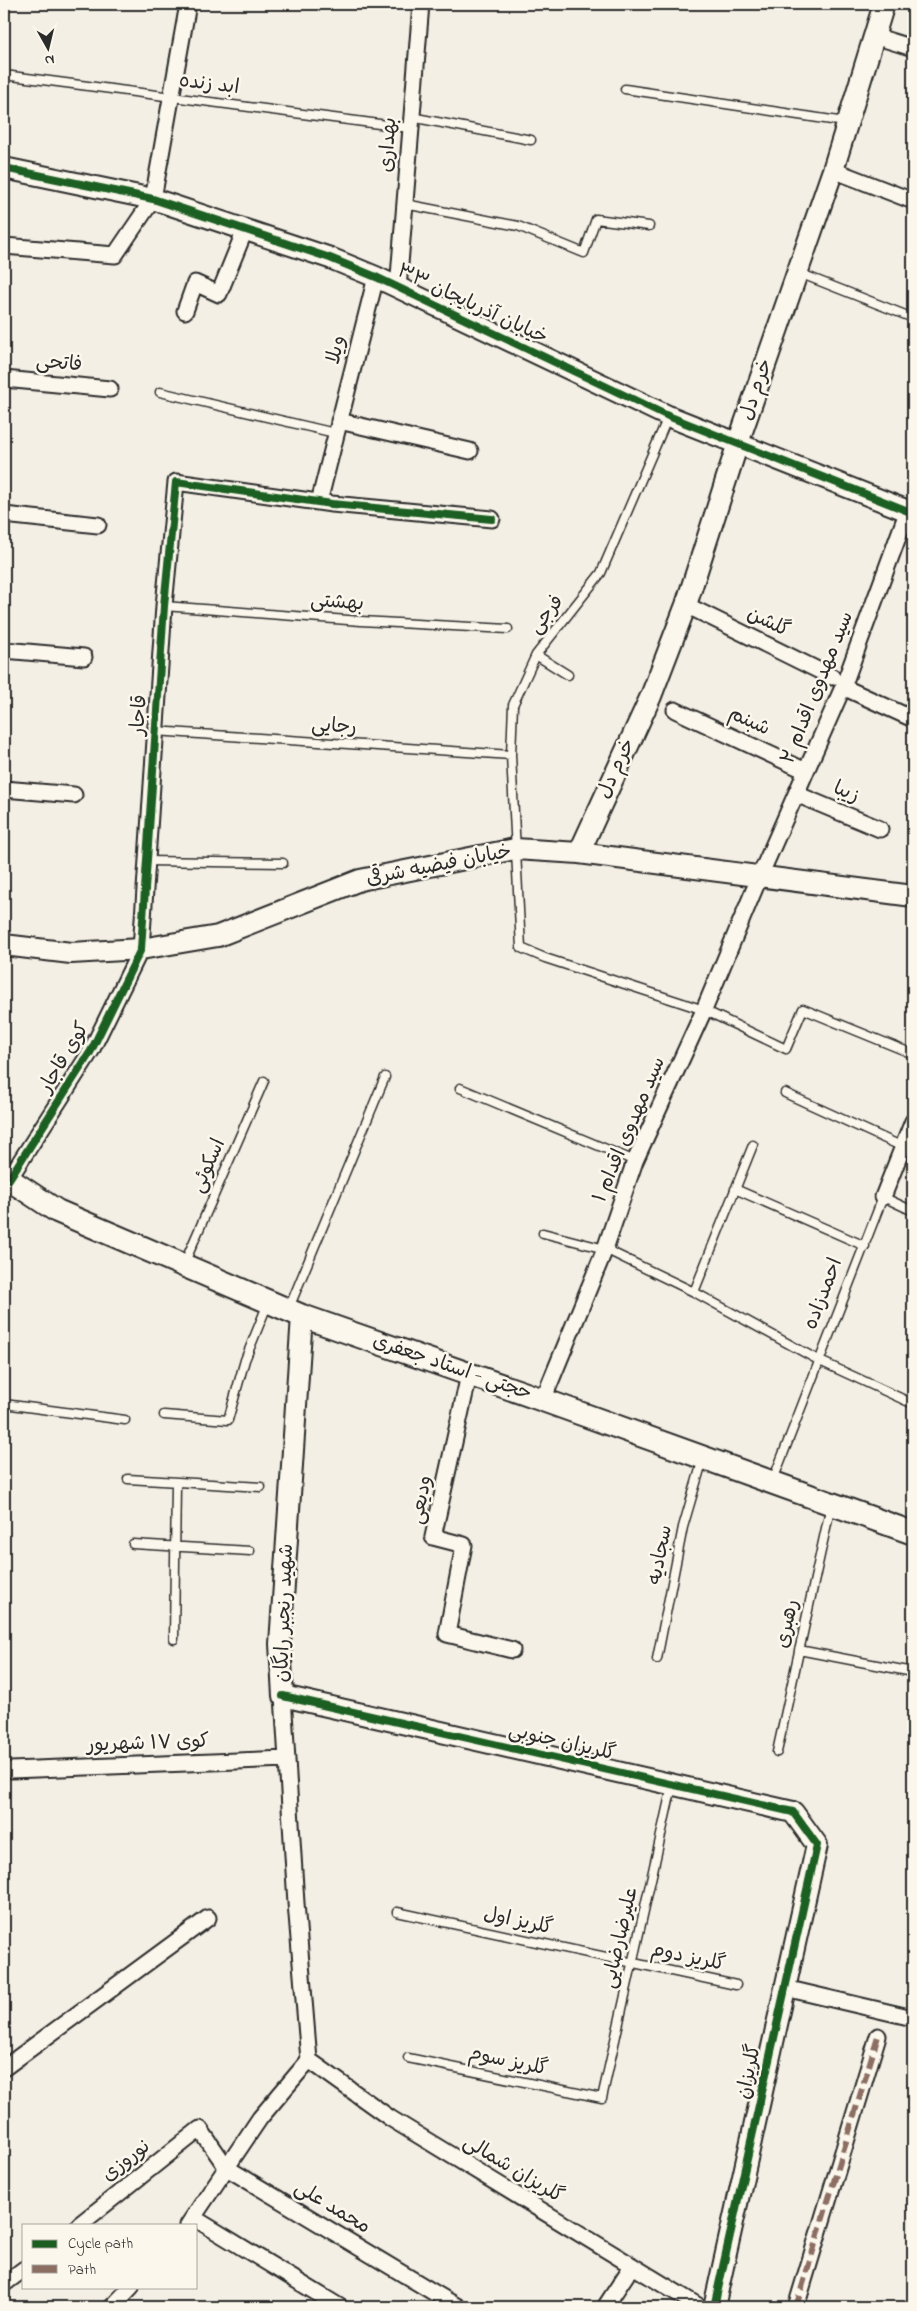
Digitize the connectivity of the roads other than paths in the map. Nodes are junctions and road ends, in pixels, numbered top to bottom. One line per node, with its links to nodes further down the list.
1 (188, 4): 8 (street)
2 (421, 4): 9 (street, بهداری)
3 (884, 4): 4 (street, خرم دل)
4 (874, 36): 5 (street); 10 (street, خرم دل)
5 (913, 48)
6 (4, 75): 8 (lane, ابد زنده)
7 (625, 89): 10 (lane)
8 (171, 96): 9 (lane, ابد زنده); 14 (street)
9 (411, 122): 11 (lane, ابد زنده); 16 (street, بهداری)
10 (848, 123): 13 (street, خرم دل)
11 (530, 140)
12 (4, 168): 14 (street, خیابان آذربایجان ۳۳)
13 (833, 170): 15 (street); 20 (street, خرم دل)
14 (154, 199): 18 (street, خیابان آذربایجان ۳۳); 19 (street)
15 (913, 201)
16 (405, 204): 17 (lane); 22 (street, بهداری)
17 (649, 226)
18 (245, 230): 21 (street, خیابان آذربایجان ۳۳); 23 (street)
19 (4, 246)
20 (797, 273): 24 (lane); 30 (street, خرم دل)
21 (376, 277): 22 (street, خیابان آذربایجان ۳۳); 29 (street, ویلا)
22 (398, 289): 28 (street, خیابان آذربایجان ۳۳)
23 (185, 312)
24 (913, 318)
25 (4, 380): 26 (street, فاتحی)
26 (110, 389)
27 (160, 392): 29 (lane)
28 (668, 416): 30 (street, خیابان آذربایجان ۳۳); 41 (lane, فرجی)
29 (337, 427): 31 (street); 32 (street, ویلا)
30 (738, 443): 33 (street, خیابان آذربایجان ۳۳); 37 (street, خرم دل)
31 (470, 451)
32 (319, 502): 35 (street); 38 (street, قاجار)
33 (911, 511): 44 (street, سید مهدوی اقدام ۲)
34 (4, 515): 36 (street)
35 (492, 520)
36 (98, 525)
37 (686, 605): 44 (street, گلشن); 55 (street, خرم دل)
38 (164, 606): 39 (lane, بهشتی); 47 (street, قاجار)
39 (508, 629)
40 (4, 650): 42 (street)
41 (536, 655): 43 (lane); 48 (lane, فرجی)
42 (84, 657)
43 (568, 674)
44 (837, 682): 46 (street, گلشن); 49 (street, سید مهدوی اقدام ۲)
45 (675, 710): 49 (street, شبنم)
46 (913, 719)
47 (155, 731): 48 (lane, رجایی); 56 (street, قاجار)
48 (511, 755): 54 (lane, فرجی)
49 (806, 771): 51 (street, سید مهدوی اقدام ۲)
50 (4, 789): 52 (street)
51 (796, 794): 53 (street, زیبا); 58 (street, سید مهدوی اقدام ۲)
52 (74, 795)
53 (880, 829)
54 (515, 849): 55 (street, خیابان فیضیه شرقی); 61 (street, خیابان فیضیه شرقی); 62 (lane, فرجی)
55 (579, 853): 58 (street, خیابان فیضیه شرقی)
56 (147, 861): 57 (lane); 61 (street, قاجار)
57 (283, 863)
58 (759, 878): 59 (street, خیابان فیضیه شرقی); 62 (street, سید مهدوی اقدام ۱)
59 (913, 896)
60 (4, 945): 61 (street, خیابان فیضیه شرقی)
61 (141, 949): 72 (street, کوی قاجار)
62 (704, 1010): 63 (lane); 71 (street, سید مهدوی اقدام ۱)
63 (913, 1054)
64 (385, 1077): 81 (lane)
65 (264, 1081): 79 (lane, اسکوئی)
66 (460, 1088): 71 (lane)
67 (785, 1093): 70 (lane)
68 (913, 1120): 70 (street, احمدزاده)
69 (753, 1145): 73 (lane)
70 (903, 1147): 74 (street, احمدزاده)
71 (635, 1161): 78 (street, سید مهدوی اقدام ۱)
72 (6, 1177): 79 (main road, حجتی - استاد جعفری)
73 (735, 1189): 77 (lane); 80 (lane)
74 (883, 1197): 75 (lane); 77 (lane, احمدزاده)
75 (913, 1210)
76 (543, 1233): 78 (lane)
77 (865, 1246): 82 (lane, احمدزاده)
78 (605, 1249): 80 (lane); 84 (street, سید مهدوی اقدام ۱)
79 (183, 1265): 81 (main road, حجتی - استاد جعفری)
80 (694, 1292): 82 (lane)
81 (286, 1309): 83 (main road, حجتی - استاد جعفری); 87 (lane); 104 (street, شهید رنجبر رایگان)
82 (820, 1361): 85 (lane); 91 (lane, احمدزاده)
83 (469, 1375): 84 (main road, حجتی - استاد جعفری); 100 (street, ودیعی)
84 (543, 1400): 89 (main road, حجتی - استاد جعفری)
85 (909, 1402)
86 (4, 1404): 88 (lane)
87 (164, 1415)
88 (125, 1420)
89 (703, 1458): 91 (main road, حجتی - استاد جعفری); 102 (lane, سجادیه)
90 (128, 1479): 92 (lane)
91 (772, 1482): 94 (main road, حجتی - استاد جعفری)
92 (176, 1484): 93 (lane); 97 (lane)
93 (261, 1488)
94 (831, 1503): 95 (main road, حجتی - استاد جعفری); 101 (lane, رهبری)
95 (913, 1533)
96 (133, 1544): 97 (lane)
97 (175, 1545): 98 (lane); 99 (lane)
98 (250, 1551)
99 (174, 1639)
100 (512, 1650)
101 (799, 1650): 103 (lane); 105 (lane, رهبری)
102 (658, 1659)
103 (913, 1672)
104 (283, 1696): 106 (street, شهید رنجبر رایگان); 108 (street, گلریزان جنوبی)
105 (777, 1752)
106 (287, 1759): 107 (street, کوی ۱۷ شهریور); 118 (street, شهید رنجبر رایگان)
107 (11, 1770)
108 (673, 1784): 109 (street, گلریزان جنوبی); 112 (lane, علیرضارضایی)
109 (817, 1845): 114 (street, گلریزان)
110 (397, 1912): 112 (lane, گلریز اول)
111 (208, 1918): 119 (street)
112 (632, 1963): 113 (lane, گلریز دوم); 120 (lane, علیرضارضایی)
113 (736, 1985)
114 (785, 1988): 115 (street); 135 (street, گلریزان)
115 (913, 2018)
116 (878, 2036): 136 (street)
117 (408, 2058): 120 (lane, گلریز سوم)
118 (309, 2060): 122 (street); 126 (street, گلریزان شمالی)
119 (4, 2068)
120 (602, 2098)
121 (200, 2130): 122 (street, محمد علی); 124 (street, نوروزی)
122 (227, 2168): 123 (street); 132 (street, محمد علی)
123 (191, 2221)
124 (80, 2224)
125 (198, 2225): 131 (street)
126 (632, 2266): 133 (street); 134 (street, گلریزان شمالی)
127 (22, 2270): 128 (street)
128 (4, 2284)
129 (130, 2288): 130 (street)
130 (112, 2307)
131 (340, 2307)
132 (458, 2307)
133 (605, 2307)
134 (700, 2307)
135 (714, 2307)
136 (796, 2307)

